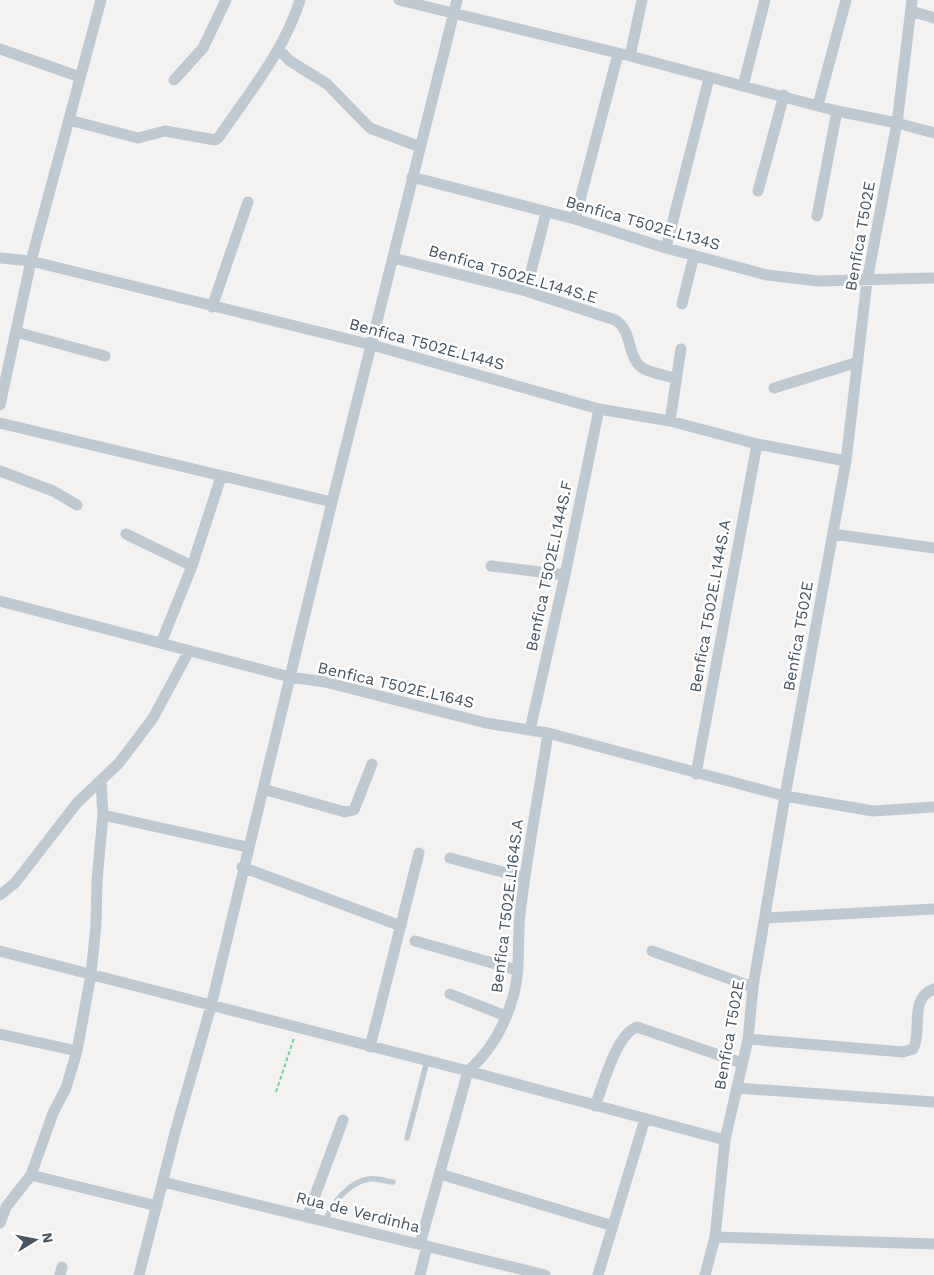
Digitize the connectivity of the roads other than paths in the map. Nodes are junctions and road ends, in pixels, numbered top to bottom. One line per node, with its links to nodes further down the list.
1 (101, 0): 15 (street)
2 (226, 0): 17 (street)
3 (300, 0): 13 (street)
4 (399, 0): 10 (street)
5 (457, 0): 10 (street)
6 (642, 0): 14 (street)
7 (764, 0): 18 (street)
8 (846, 0): 20 (street)
9 (912, 5): 11 (street); 23 (street, Benfica T502E)
10 (453, 14): 14 (street); 25 (street)
11 (934, 18)
12 (0, 49): 15 (street)
13 (279, 50): 22 (street); 25 (street)
14 (624, 55): 16 (street); 31 (street)
15 (80, 77): 22 (street)
16 (709, 78): 18 (street); 32 (street)
17 (174, 80)
18 (743, 86): 19 (street)
19 (784, 95): 20 (street); 27 (street)
20 (818, 104): 21 (street)
21 (837, 111): 23 (street); 30 (street)
22 (69, 120): 36 (street)
23 (897, 123): 24 (street); 38 (street, Benfica T502E)
24 (934, 133)
25 (420, 147): 26 (street)
26 (412, 177): 29 (street, Benfica T502E.L134S); 35 (street)
27 (758, 190)
28 (248, 202): 41 (street)
29 (546, 213): 31 (street, Benfica T502E.L134S); 39 (street)
30 (817, 216)
31 (575, 219): 32 (street, Benfica T502E.L134S)
32 (666, 248): 33 (street, Benfica T502E.L134S)
33 (694, 255): 38 (street, Benfica T502E.L134S); 40 (street)
34 (0, 258): 36 (street, Benfica T502E.L144S)
35 (393, 258): 39 (street, Benfica T502E.L144S.E); 43 (street)
36 (31, 261): 41 (street, Benfica T502E.L144S); 42 (street)
37 (934, 278): 38 (street, Benfica T502E.L134S)
38 (867, 280): 46 (street, Benfica T502E)
39 (526, 291): 47 (street, Benfica T502E.L144S.E)
40 (682, 304)
41 (212, 307): 43 (street, Benfica T502E.L144S)
42 (16, 332): 45 (street); 49 (street)
43 (372, 344): 50 (street, Benfica T502E.L144S); 57 (street)
44 (681, 349): 47 (street)
45 (105, 356)
46 (858, 362): 48 (street); 54 (street, Benfica T502E)
47 (675, 378): 51 (street)
48 (774, 388)
49 (0, 406)
50 (599, 409): 51 (street, Benfica T502E.L144S); 64 (street, Benfica T502E.L144S.F)
51 (670, 421): 53 (street, Benfica T502E.L144S)
52 (0, 423): 56 (street)
53 (757, 444): 54 (street, Benfica T502E.L144S); 72 (street, Benfica T502E.L144S.A)
54 (846, 461): 60 (street, Benfica T502E)
55 (0, 471): 58 (street)
56 (221, 477): 57 (street); 62 (street)
57 (332, 502): 68 (street)
58 (77, 505)
59 (126, 534): 62 (street)
60 (832, 534): 61 (street); 75 (street, Benfica T502E)
61 (934, 548)
62 (192, 566): 66 (street)
63 (491, 566): 64 (street)
64 (565, 575): 69 (street, Benfica T502E.L144S.F)
65 (0, 601): 66 (street, Benfica T502E.L164S)
66 (161, 643): 67 (street, Benfica T502E.L164S)
67 (189, 650): 68 (street, Benfica T502E.L164S); 73 (street)
68 (290, 677): 69 (street, Benfica T502E.L164S); 74 (street)
69 (530, 730): 70 (street, Benfica T502E.L164S)
70 (548, 733): 72 (street, Benfica T502E.L164S); 82 (street, Benfica T502E.L164S.A)
71 (372, 764): 74 (street)
72 (696, 774): 75 (street, Benfica T502E.L164S)
73 (101, 782): 77 (street); 83 (street)
74 (262, 789): 78 (street)
75 (785, 796): 76 (street, Benfica T502E.L164S); 85 (street, Benfica T502E)
76 (934, 807)
77 (103, 815): 78 (street); 91 (street)
78 (248, 847): 81 (street)
79 (419, 853): 86 (street)
80 (450, 858): 82 (street)
81 (242, 867): 86 (street); 95 (street)
82 (525, 878): 90 (street, Benfica T502E.L164S.A)
83 (0, 895)
84 (934, 909): 85 (street)
85 (766, 918): 92 (street, Benfica T502E)
86 (401, 926): 99 (street)
87 (415, 941): 90 (street)
88 (0, 951): 91 (street)
89 (652, 951): 92 (street)
90 (517, 970): 96 (street, Benfica T502E.L164S.A)
91 (91, 974): 95 (street); 100 (street)
92 (753, 986): 98 (street, Benfica T502E)
93 (934, 989): 98 (street)
94 (450, 994): 96 (street)
95 (210, 1006): 99 (street); 113 (street)
96 (506, 1016): 103 (street, Benfica T502E.L164S.A)
97 (0, 1034): 100 (street)
98 (748, 1039): 102 (street, Benfica T502E)
99 (370, 1047): 101 (street)
100 (77, 1051): 112 (street)
101 (427, 1061): 103 (street); 109 (lane)
102 (742, 1063): 104 (street, Benfica T502E); 106 (street)
103 (468, 1071): 106 (street); 111 (street, Benfica T502E.L164S.A)
104 (737, 1088): 105 (street); 110 (street, Benfica T502E)
105 (934, 1102)
106 (595, 1106): 107 (street)
107 (645, 1119): 110 (street); 119 (street)
108 (343, 1120): 116 (street)
109 (407, 1138)
110 (725, 1140): 120 (street, Benfica T502E)
111 (440, 1174): 119 (street); 122 (street, Benfica T502E.L164S.A)
112 (31, 1175): 115 (street); 118 (street)
113 (163, 1182): 115 (street); 116 (street, Rua de Verdinha)
114 (393, 1182): 117 (lane)
115 (157, 1206): 123 (street)
116 (307, 1217): 117 (street, Rua de Verdinha)
117 (326, 1221): 122 (street, Rua de Verdinha)
118 (0, 1223)
119 (613, 1226): 126 (street)
120 (715, 1237): 121 (street); 127 (street, Benfica T502E)
121 (934, 1244)
122 (423, 1245): 124 (street, Benfica T502E.L164S.A); 125 (street, Rua de Verdinha)
123 (140, 1275)
124 (420, 1275)
125 (544, 1275)
126 (598, 1275)
127 (705, 1275)

